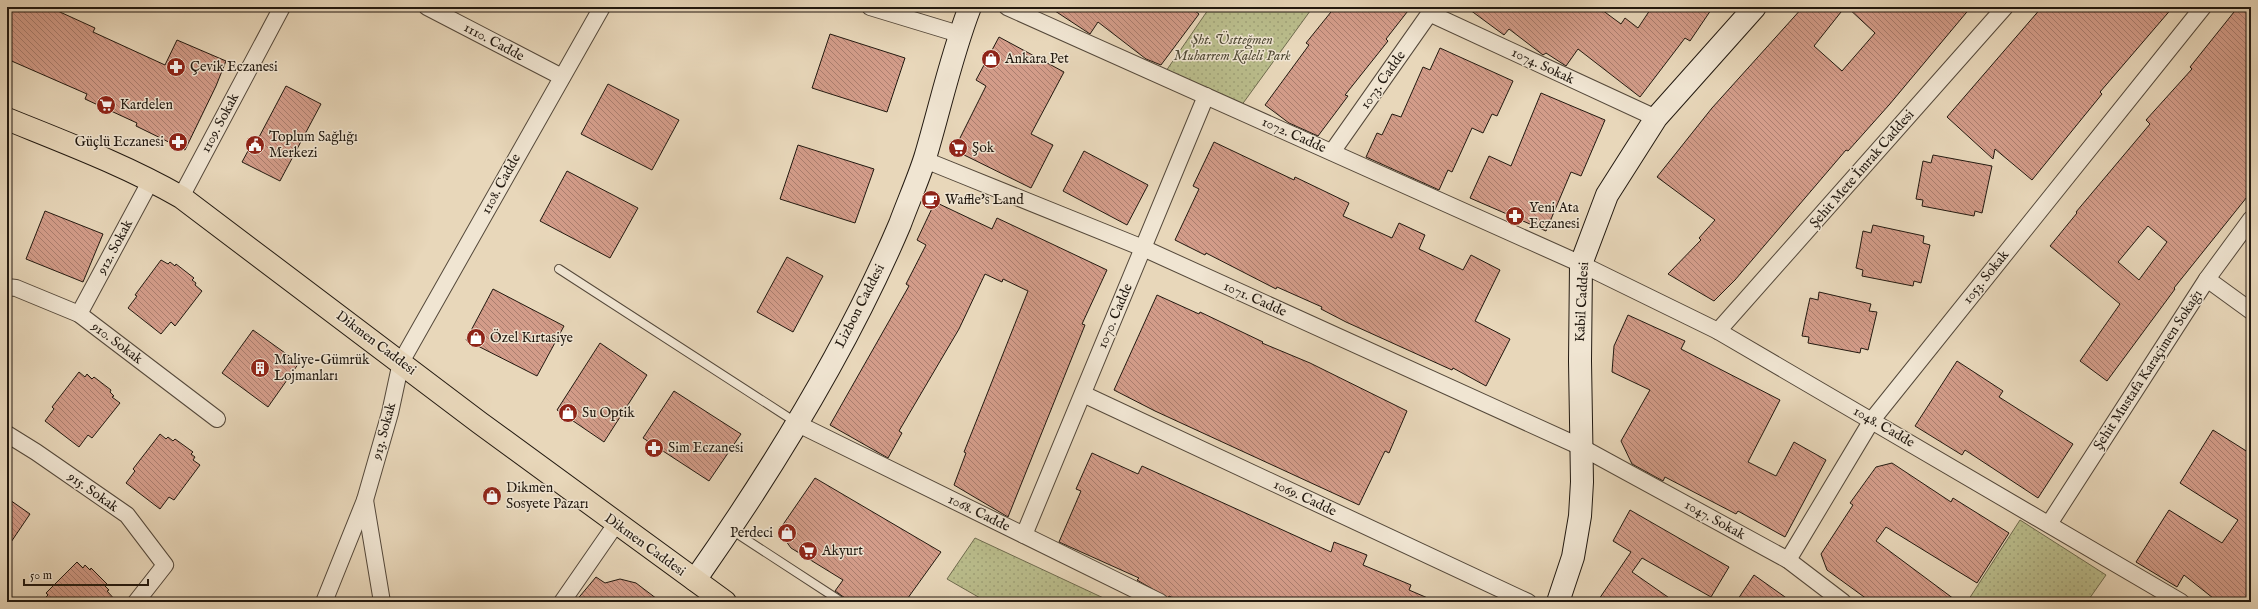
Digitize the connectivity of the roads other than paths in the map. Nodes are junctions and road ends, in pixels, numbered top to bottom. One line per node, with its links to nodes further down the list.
1 (282, 7): 19 (street, 1109. Sokak)
2 (427, 7): 12 (street, 1110. Cadde)
3 (602, 7): 12 (street, 1108. Cadde)
4 (870, 7): 11 (street)
5 (970, 7): 11 (main road, Lizbon Caddesi)
6 (1007, 7): 13 (street, 1072. Cadde)
7 (1754, 7): 14 (main road, Kabil Caddesi)
8 (2005, 7): 28 (street, Şehit Mete İmrak Caddesi)
9 (2203, 7): 32 (street, 1053. Sokak)
10 (1432, 10): 14 (street, 1074. Sokak); 16 (street, 1073. Cadde)
11 (959, 34): 17 (main road, Lizbon Caddesi)
12 (562, 77): 29 (street, 1108. Cadde)
13 (1206, 96): 16 (street, 1072. Cadde); 21 (street, 1070. Cadde)
14 (1656, 118): 22 (main road, Kabil Caddesi)
15 (7, 119): 18 (main road, Dikmen Caddesi)
16 (1332, 152): 22 (street, 1072. Cadde)
17 (925, 160): 21 (street, 1071. Cadde); 33 (main road, Lizbon Caddesi)
18 (151, 180): 19 (main road, Dikmen Caddesi); 27 (street, 912. Sokak)
19 (181, 197): 29 (main road, Dikmen Caddesi)
20 (2251, 219): 24 (street, Şehit Mustafa Karaçimen Sokağı)
21 (1143, 248): 30 (street, 1070. Cadde); 35 (street, 1071. Cadde)
22 (1581, 264): 28 (street, 1048. Cadde); 35 (main road, Kabil Caddesi)
23 (559, 269): 33 (lane)
24 (2207, 278): 26 (street); 38 (street, Şehit Mustafa Karaçimen Sokağı)
25 (7, 287): 27 (street, 910. Sokak)
26 (2251, 311)
27 (79, 314): 31 (street, 910. Sokak)
28 (1718, 331): 32 (street, 1048. Cadde)
29 (401, 362): 36 (street, 913. Sokak); 37 (main road, Dikmen Caddesi)
30 (1083, 394): 40 (street, 1070. Cadde); 50 (street, 1069. Cadde)
31 (217, 419)
32 (1872, 420): 38 (street, 1048. Cadde); 41 (street, 1053. Sokak)
33 (798, 424): 39 (main road, Lizbon Caddesi); 40 (street, 1068. Cadde)
34 (7, 434): 44 (street, 915. Sokak)
35 (1581, 447): 41 (street, 1047. Sokak); 51 (main road, Kabil Caddesi)
36 (364, 500): 45 (street, 913. Sokak); 46 (street, 913. Sokak)
37 (616, 524): 42 (main road, Dikmen Caddesi); 47 (street)
38 (2049, 524): 53 (street, 1048. Cadde)
39 (730, 529): 42 (main road, Lizbon Caddesi); 48 (lane)
40 (1024, 535): 49 (street, 1068. Cadde)
41 (1788, 560): 52 (street, 1047. Sokak)
42 (695, 580): 43 (main road, Dikmen Caddesi)
43 (723, 601)
44 (136, 602)
45 (324, 602)
46 (382, 602)
47 (562, 602)
48 (842, 602)
49 (1160, 602)
50 (1528, 602)
51 (1558, 602)
52 (1844, 602)
53 (2181, 602)

